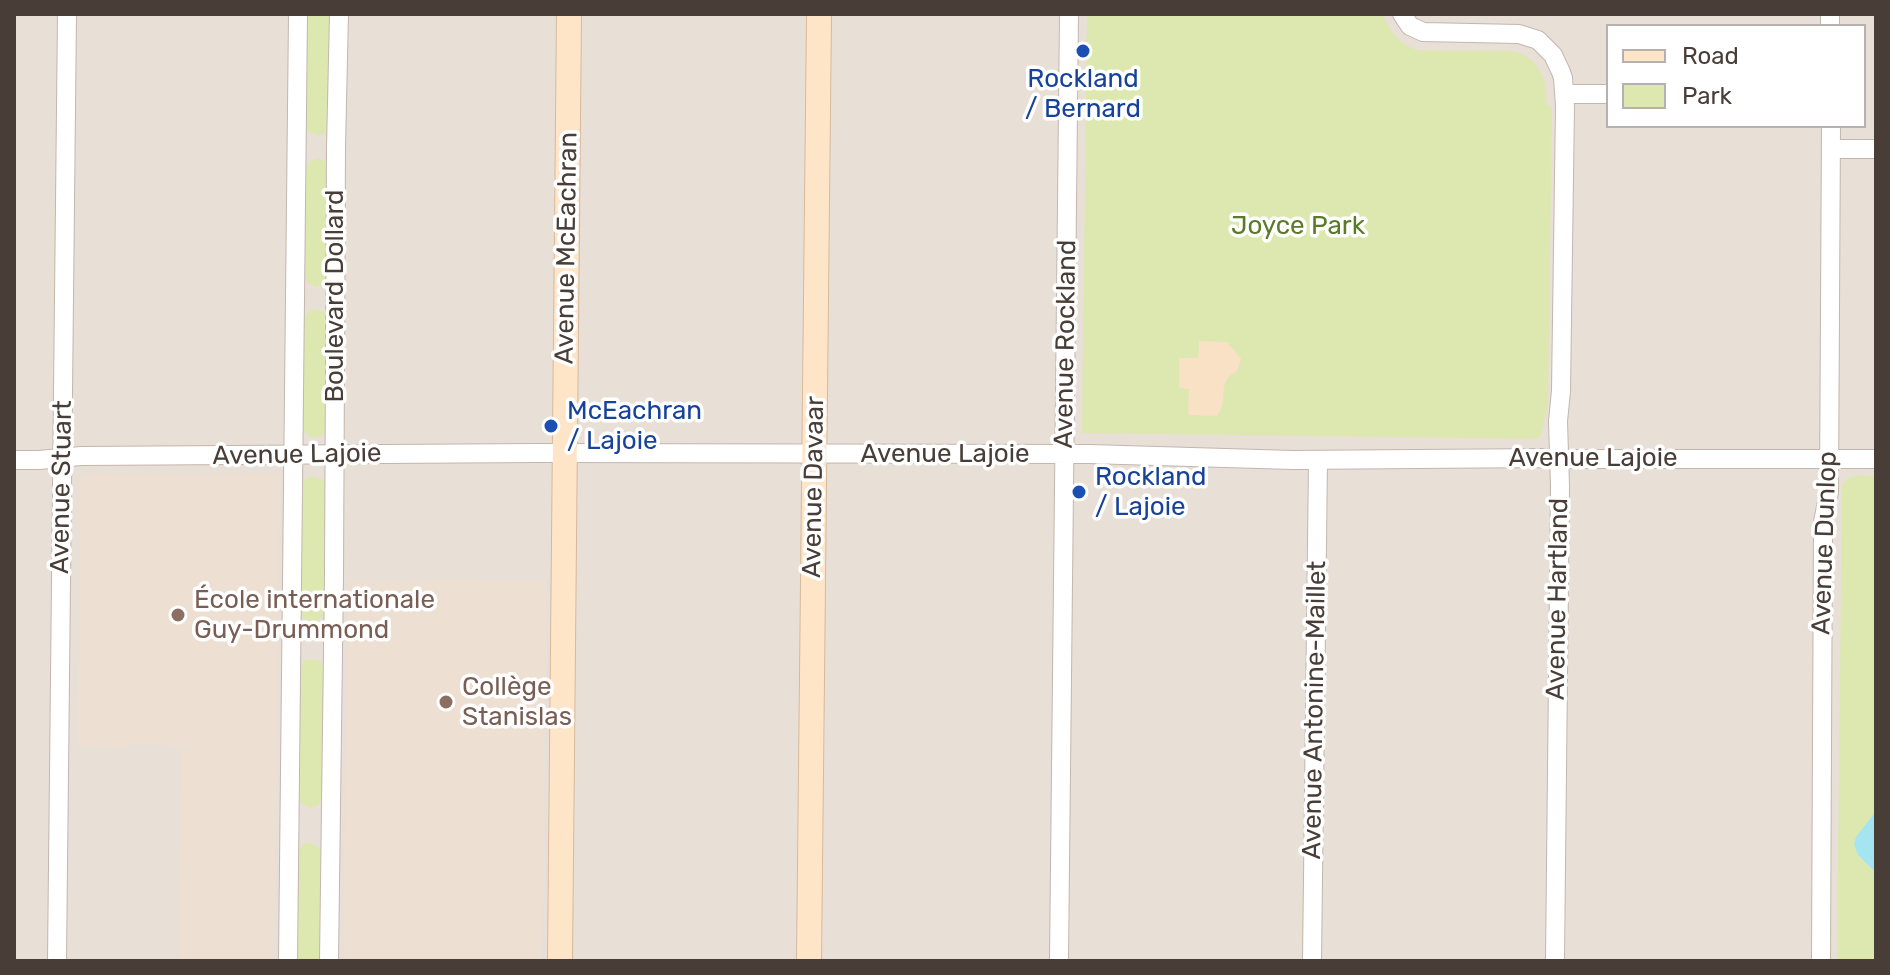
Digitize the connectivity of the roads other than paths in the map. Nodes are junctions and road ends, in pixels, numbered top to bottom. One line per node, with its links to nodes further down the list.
1 (67, 14): 18 (street, Avenue Stuart)
2 (298, 14): 17 (street, Boulevard Dollard)
3 (339, 14): 15 (street, Boulevard Dollard)
4 (569, 14): 13 (street, Avenue McEachran)
5 (819, 14): 14 (street, Avenue Davaar)
6 (1069, 14): 16 (street, Avenue Rockland)
7 (1402, 14): 8 (street, Avenue Hartland)
8 (1565, 94): 9 (street); 19 (street, Avenue Hartland)
9 (1606, 94)
10 (1831, 128): 11 (street, Avenue Dunlop)
11 (1831, 149): 12 (street); 20 (street, Avenue Dunlop)
12 (1876, 149)
13 (564, 453): 14 (street, Avenue Lajoie); 15 (street, Avenue Lajoie); 27 (street, Avenue McEachran)
14 (814, 454): 16 (street, Avenue Lajoie); 28 (street, Avenue Davaar)
15 (334, 455): 17 (street, Avenue Lajoie); 26 (street, Boulevard Dollard)
16 (1065, 455): 23 (street, Avenue Lajoie); 29 (street, Avenue Rockland)
17 (294, 456): 18 (street, Avenue Lajoie); 25 (street, Boulevard Dollard)
18 (62, 458): 22 (street, Avenue Lajoie); 24 (street, Avenue Stuart)
19 (1558, 458): 20 (street, Avenue Lajoie); 23 (street, Avenue Lajoie); 31 (street, Avenue Hartland)
20 (1828, 459): 21 (street, Avenue Lajoie); 32 (street, Avenue Dunlop)
21 (1876, 459)
22 (14, 460)
23 (1318, 460): 30 (street, Avenue Antonine-Maillet)
24 (57, 961)
25 (288, 961)
26 (329, 961)
27 (560, 961)
28 (809, 961)
29 (1059, 961)
30 (1312, 961)
31 (1555, 961)
32 (1821, 961)

